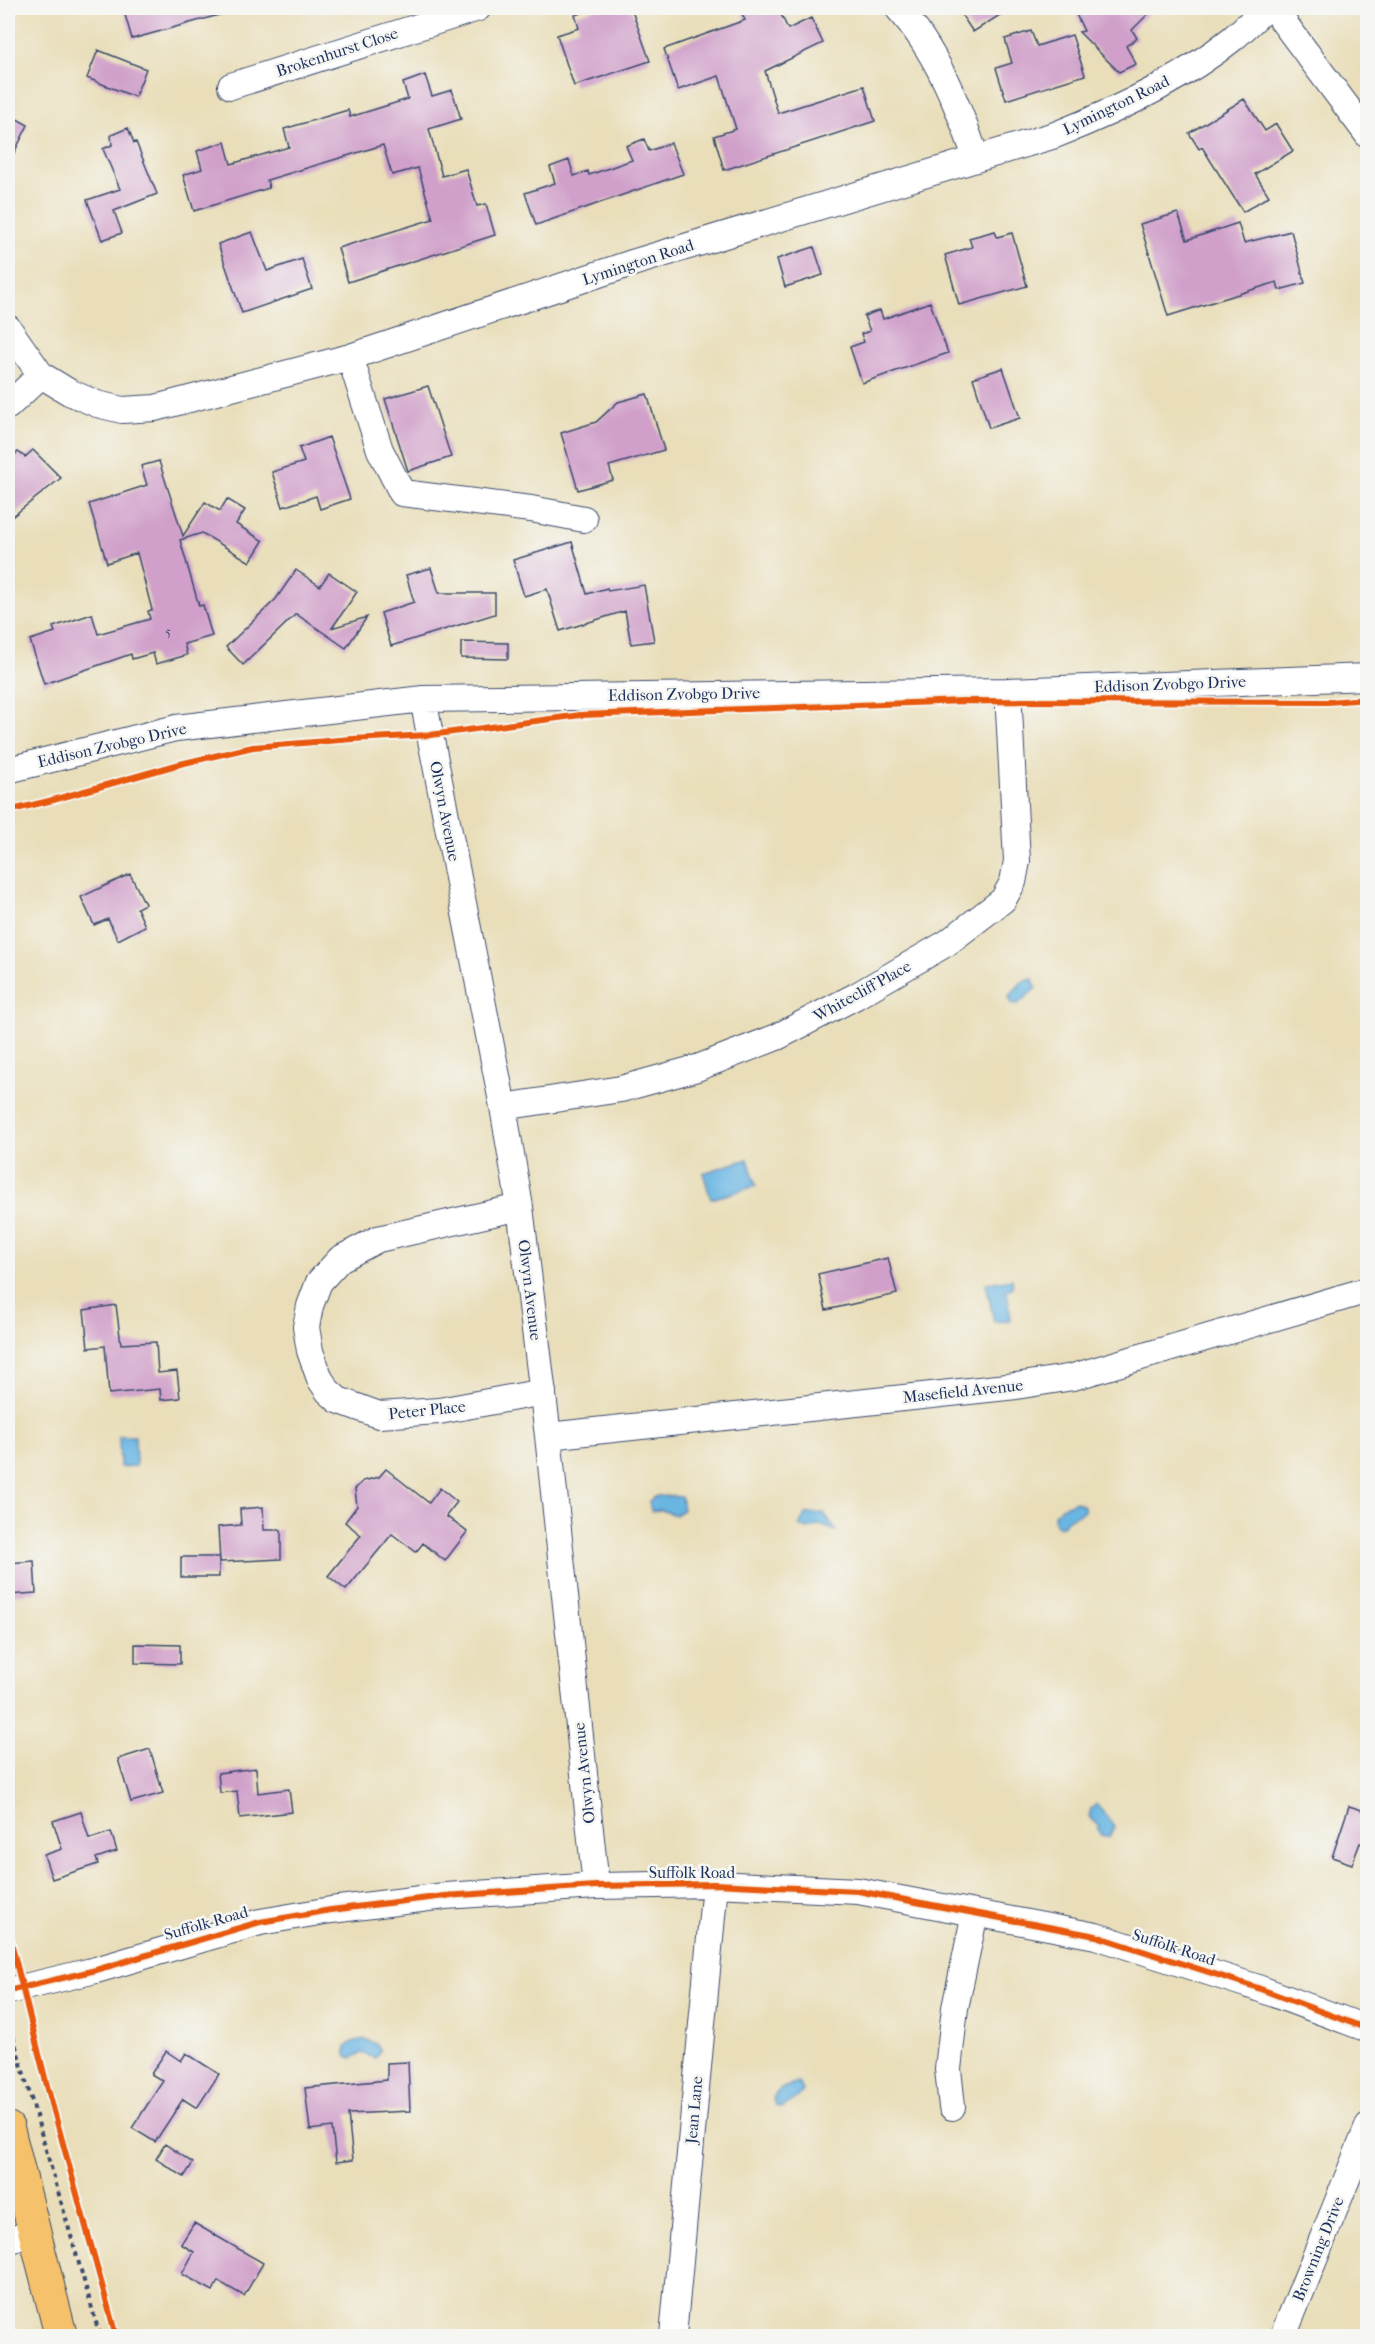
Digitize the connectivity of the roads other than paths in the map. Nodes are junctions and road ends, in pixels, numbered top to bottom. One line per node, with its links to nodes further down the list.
1 (478, 8): 5 (street, Brokenhurst Close)
2 (898, 8): 7 (street)
3 (1266, 8): 7 (street, Lymington Road)
4 (1273, 8): 6 (street)
5 (231, 86)
6 (1368, 135)
7 (976, 158): 9 (street, Lymington Road)
8 (8, 328): 10 (street, Lymington Road)
9 (350, 357): 10 (street, Lymington Road); 12 (street)
10 (41, 375): 11 (street)
11 (8, 406)
12 (584, 519)
13 (1368, 677): 14 (street, Eddison Zvobgo Drive)
14 (1008, 691): 15 (street, Eddison Zvobgo Drive); 17 (street, Whitecliff Place)
15 (423, 699): 16 (street, Eddison Zvobgo Drive); 17 (street, Olwyn Avenue)
16 (8, 770)
17 (503, 1107): 18 (street, Olwyn Avenue)
18 (519, 1207): 20 (street, Olwyn Avenue); 20 (street, Peter Place)
19 (1368, 1290): 21 (street, Masefield Avenue)
20 (543, 1392): 21 (street, Olwyn Avenue)
21 (548, 1436): 23 (street, Olwyn Avenue)
22 (716, 1884): 23 (street, Suffolk Road); 24 (street, Suffolk Road); 32 (street, Jean Lane)
23 (596, 1886): 25 (street, Suffolk Road)
24 (975, 1913): 26 (street, Suffolk Road); 27 (street)
25 (8, 1991)
26 (1368, 2029)
27 (952, 2107)
28 (1368, 2127): 33 (street, Browning Drive)
29 (8, 2128): 30 (main road)
30 (21, 2237): 31 (main road)
31 (61, 2337)
32 (673, 2337)
33 (1282, 2337)

